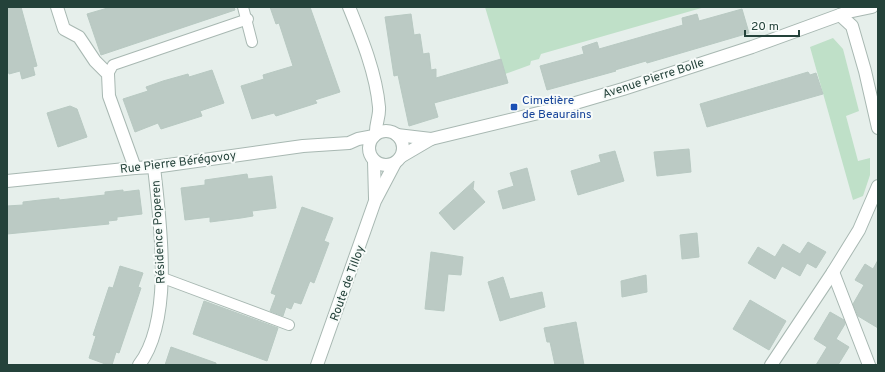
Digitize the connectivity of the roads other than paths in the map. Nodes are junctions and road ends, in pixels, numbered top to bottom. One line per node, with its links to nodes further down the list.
1 (57, 7): 8 (street)
2 (243, 7): 6 (lane)
3 (349, 7): 11 (street)
4 (872, 7): 5 (street, Avenue Pierre Bolle)
5 (847, 11): 9 (street); 12 (street, Avenue Pierre Bolle)
6 (248, 19): 7 (lane); 8 (lane)
7 (252, 42)
8 (108, 74): 17 (street)
9 (878, 128)
10 (397, 134): 11 (street); 12 (street, Avenue Pierre Bolle); 15 (street)
11 (375, 135): 13 (street, Rue Pierre Bérégovoy); 14 (street)
12 (431, 139): 15 (street, Avenue Pierre Bolle)
13 (349, 142): 14 (street); 16 (street, Rue Pierre Bérégovoy)
14 (373, 158): 15 (street); 20 (street, Route de Tilloy)
15 (399, 160): 20 (street, Route de Tilloy)
16 (154, 167): 17 (street, Rue Pierre Bérégovoy); 22 (street, Résidence Poperen)
17 (134, 168): 18 (street, Rue Pierre Bérégovoy)
18 (7, 181)
19 (878, 186): 21 (street)
20 (375, 201): 25 (street, Route de Tilloy)
21 (833, 272): 26 (street); 27 (street)
22 (162, 278): 23 (lane); 24 (street, Résidence Poperen)
23 (289, 325)
24 (139, 365)
25 (317, 365)
26 (771, 365)
27 (869, 365)

